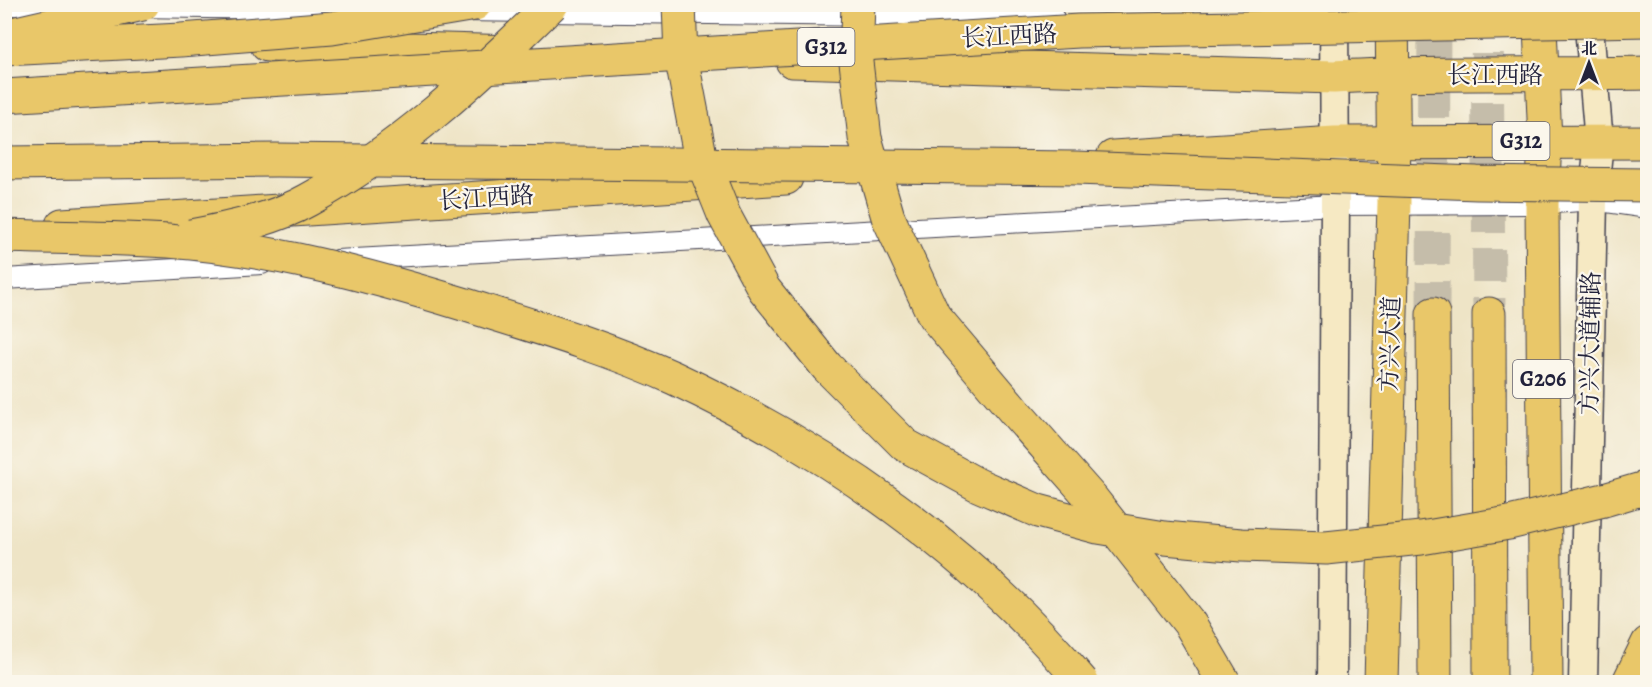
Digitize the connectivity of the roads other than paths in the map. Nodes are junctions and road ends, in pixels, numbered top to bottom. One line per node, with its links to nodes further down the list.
1 (143, 4): 13 (highway, bridge)
2 (475, 4): 14 (highway, bridge)
3 (552, 4): 35 (highway, bridge)
4 (679, 4): 39 (highway, bridge)
5 (858, 4): 42 (highway, bridge)
6 (4, 6): 11 (street)
7 (1392, 12): 8 (street); 11 (street); 16 (highway, 方兴大道)
8 (1540, 12): 9 (street); 18 (highway)
9 (1587, 12): 10 (street); 17 (street, 方兴大道辅路)
10 (1647, 12)
11 (1334, 13): 19 (street)
12 (1647, 20): 20 (highway, 长江西路 / G312, bridge)
13 (4, 36): 19 (highway, 长江西路 / G312)
14 (4, 49)
15 (1647, 73): 17 (highway, 长江西路 / G312)
16 (1392, 74): 18 (highway, 长江西路 / G312); 19 (highway, 长江西路 / G312); 22 (highway, 方兴大道)
17 (1593, 74): 18 (highway, 长江西路 / G312); 23 (street, 方兴大道辅路)
18 (1543, 76): 21 (highway, G206)
19 (1334, 77): 25 (street)
20 (4, 96)
21 (1545, 141): 22 (highway, 长江西路 / G312); 23 (highway, 长江西路 / G312); 30 (highway, G206)
22 (1395, 142): 25 (highway, 长江西路 / G312); 29 (highway, 方兴大道)
23 (1599, 142): 24 (highway, 长江西路 / G312); 28 (street, 方兴大道辅路)
24 (1647, 142)
25 (1335, 143): 31 (street); 33 (highway, 长江西路 / G312)
26 (4, 163): 27 (highway, 长江西路 / G312, bridge)
27 (1647, 185)
28 (1593, 200): 30 (street); 32 (street); 48 (street, 方兴大道辅路)
29 (1394, 203): 30 (street); 31 (street); 44 (highway, 方兴大道)
30 (1542, 204): 47 (highway, G206)
31 (1335, 205): 36 (street); 43 (street)
32 (1647, 208)
33 (4, 228)
34 (4, 236): 35 (highway, bridge)
35 (169, 241): 41 (highway, bridge)
36 (4, 279)
37 (1433, 314): 45 (highway, 方兴大道)
38 (1489, 314): 46 (highway, G206)
39 (1647, 487)
40 (1647, 643): 49 (highway)
41 (1082, 682)
42 (1224, 682)
43 (1332, 682)
44 (1381, 682)
45 (1435, 682)
46 (1490, 682)
47 (1546, 682)
48 (1583, 682)
49 (1629, 682)

